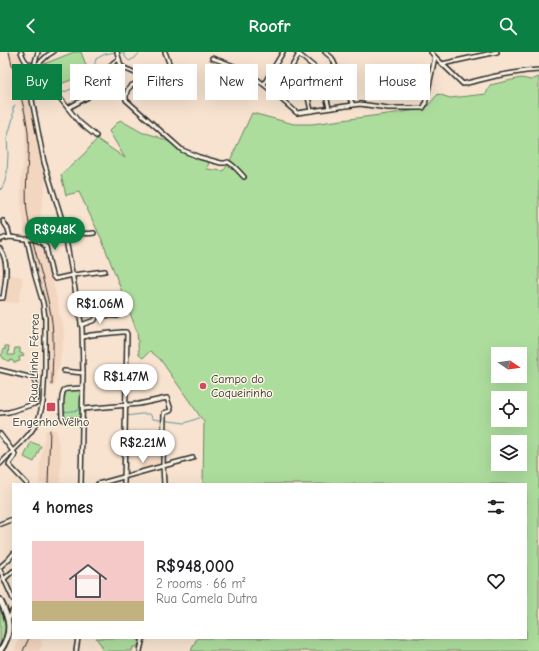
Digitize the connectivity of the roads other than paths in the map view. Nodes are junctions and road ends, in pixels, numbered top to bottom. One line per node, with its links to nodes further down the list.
1 (21, 52): 16 (street)
2 (38, 52): 17 (street)
3 (53, 52): 18 (street)
4 (165, 52): 19 (street)
5 (283, 52): 23 (street)
6 (325, 52): 28 (street)
7 (431, 52): 13 (street)
8 (471, 52): 12 (street)
9 (498, 52): 12 (street)
10 (117, 53): 15 (street)
11 (298, 53): 20 (street); 30 (street)
12 (475, 56): 21 (street)
13 (435, 57): 21 (street); 28 (street)
14 (212, 58): 23 (street)
15 (119, 59): 29 (street); 33 (street)
16 (27, 64)
17 (36, 64)
18 (38, 64)
19 (169, 64)
20 (293, 64)
21 (442, 64): 22 (street)
22 (539, 70)
23 (264, 84)
24 (32, 100): 35 (street)
25 (61, 100): 29 (street)
26 (283, 100): 31 (street)
27 (308, 100): 31 (street)
28 (353, 105): 30 (street)
29 (68, 108): 32 (street)
30 (329, 108): 31 (street)
31 (311, 110)
32 (96, 136)
33 (244, 177)
34 (3, 221): 38 (street)
35 (65, 232): 36 (street); 41 (street); 44 (street)
36 (94, 233)
37 (0, 234): 39 (street)
38 (10, 236): 39 (street); 40 (street)
39 (2, 239)
40 (27, 239): 41 (street); 56 (street, Rua Linha Férrea)
41 (32, 239): 44 (street)
42 (0, 249): 46 (street)
43 (105, 271): 44 (street)
44 (73, 275): 49 (street)
45 (0, 281): 46 (street)
46 (5, 282): 47 (street)
47 (0, 298)
48 (117, 316): 49 (street)
49 (81, 325): 50 (street)
50 (83, 337): 53 (street); 57 (street)
51 (0, 370): 55 (street)
52 (64, 371): 53 (street)
53 (83, 372): 54 (street)
54 (83, 388): 58 (street); 60 (street)
55 (37, 398): 56 (street); 59 (street)
56 (44, 398): 62 (street, Rua Linha Férrea)
57 (126, 406): 58 (street); 65 (street); 66 (street)
58 (83, 408): 60 (street)
59 (0, 413)
60 (83, 420): 68 (street)
61 (0, 434): 62 (street)
62 (13, 451): 64 (street, Rua Linha Férrea); 67 (street)
63 (193, 458): 65 (street)
64 (0, 464)
65 (163, 466): 66 (street); 71 (street)
66 (124, 477): 69 (street); 70 (street)
67 (26, 483)
68 (81, 483)
69 (102, 483)
70 (124, 483)
71 (164, 483)
72 (12, 518): 73 (street)
73 (0, 524)
74 (12, 555): 75 (street)
75 (0, 567)
76 (0, 570): 78 (street)
77 (12, 572): 78 (street)
78 (4, 579): 79 (street)
79 (12, 597)
80 (0, 600): 82 (main road)
81 (12, 612): 82 (street)
82 (8, 621): 85 (main road)
83 (78, 639): 86 (street)
84 (143, 639): 87 (street)
85 (0, 651)
86 (76, 651)
87 (141, 651)

